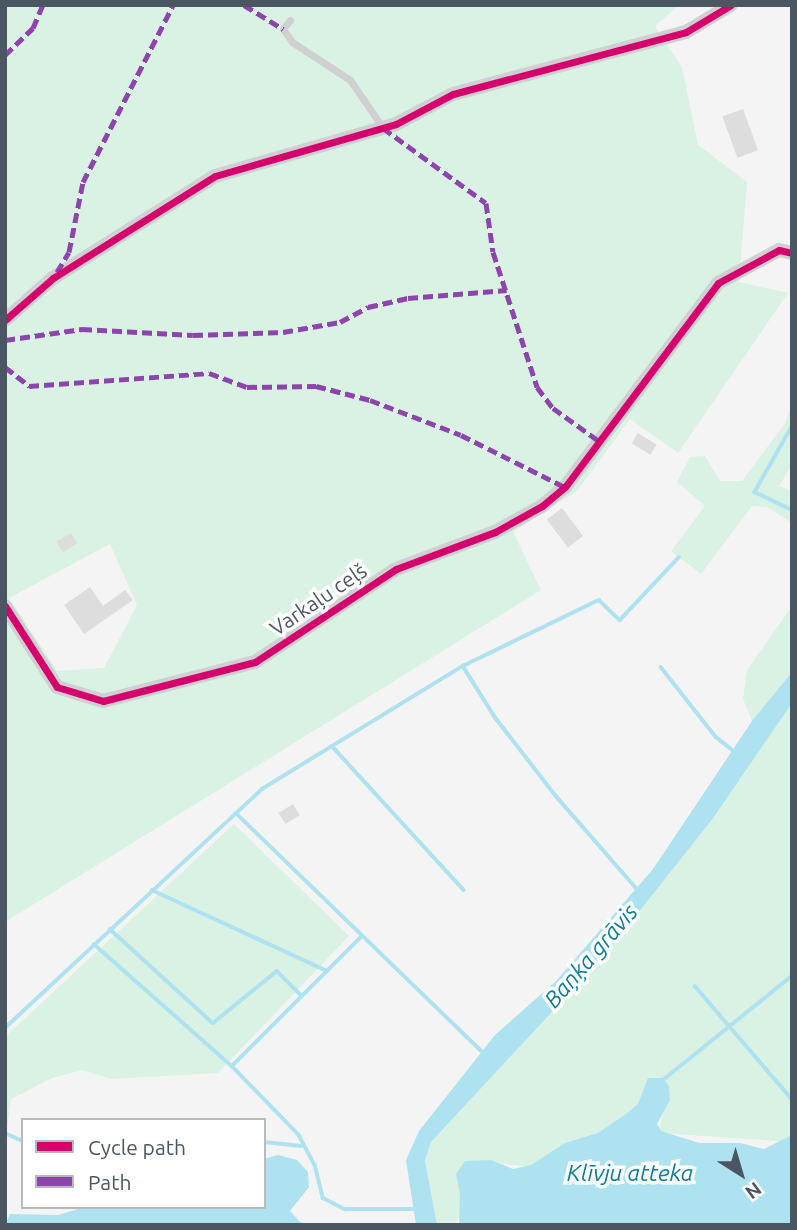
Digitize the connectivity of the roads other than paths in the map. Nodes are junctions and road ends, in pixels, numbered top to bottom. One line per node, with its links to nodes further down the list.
1 (731, 5): 3 (street)
2 (290, 20): 3 (lane)
3 (383, 128): 5 (street)
4 (792, 253): 6 (street, Varkaļu ceļš)
5 (5, 320)
6 (5, 606)

